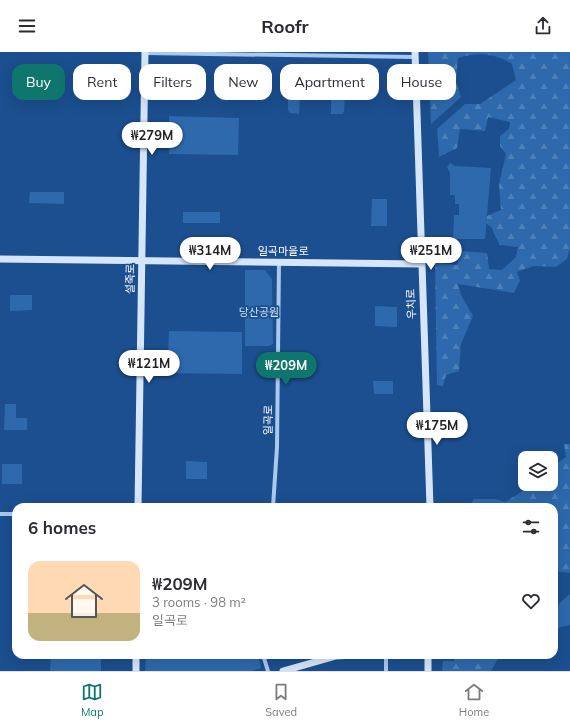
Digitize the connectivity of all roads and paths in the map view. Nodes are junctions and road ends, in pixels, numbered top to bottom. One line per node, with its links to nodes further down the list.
1 (145, 53): 2 (street); 4 (main road, 설죽로)
2 (415, 54): 6 (main road, 우치로)
3 (0, 259): 4 (main road, 일곡마을로)
4 (142, 261): 5 (main road, 일곡마을로); 7 (main road, 설죽로)
5 (280, 262): 6 (main road, 일곡마을로); 8 (street, 일곡로)
6 (421, 264): 9 (main road, 우치로)
7 (138, 503)
8 (273, 503)
9 (430, 503)
10 (0, 514): 11 (street)
11 (12, 514)
12 (136, 659): 17 (main road)
13 (264, 659): 18 (street)
14 (326, 659): 19 (main road)
15 (386, 659): 20 (street)
16 (428, 659): 21 (main road)
17 (136, 671)
18 (268, 671)
19 (284, 671)
20 (386, 671)
21 (428, 671)

